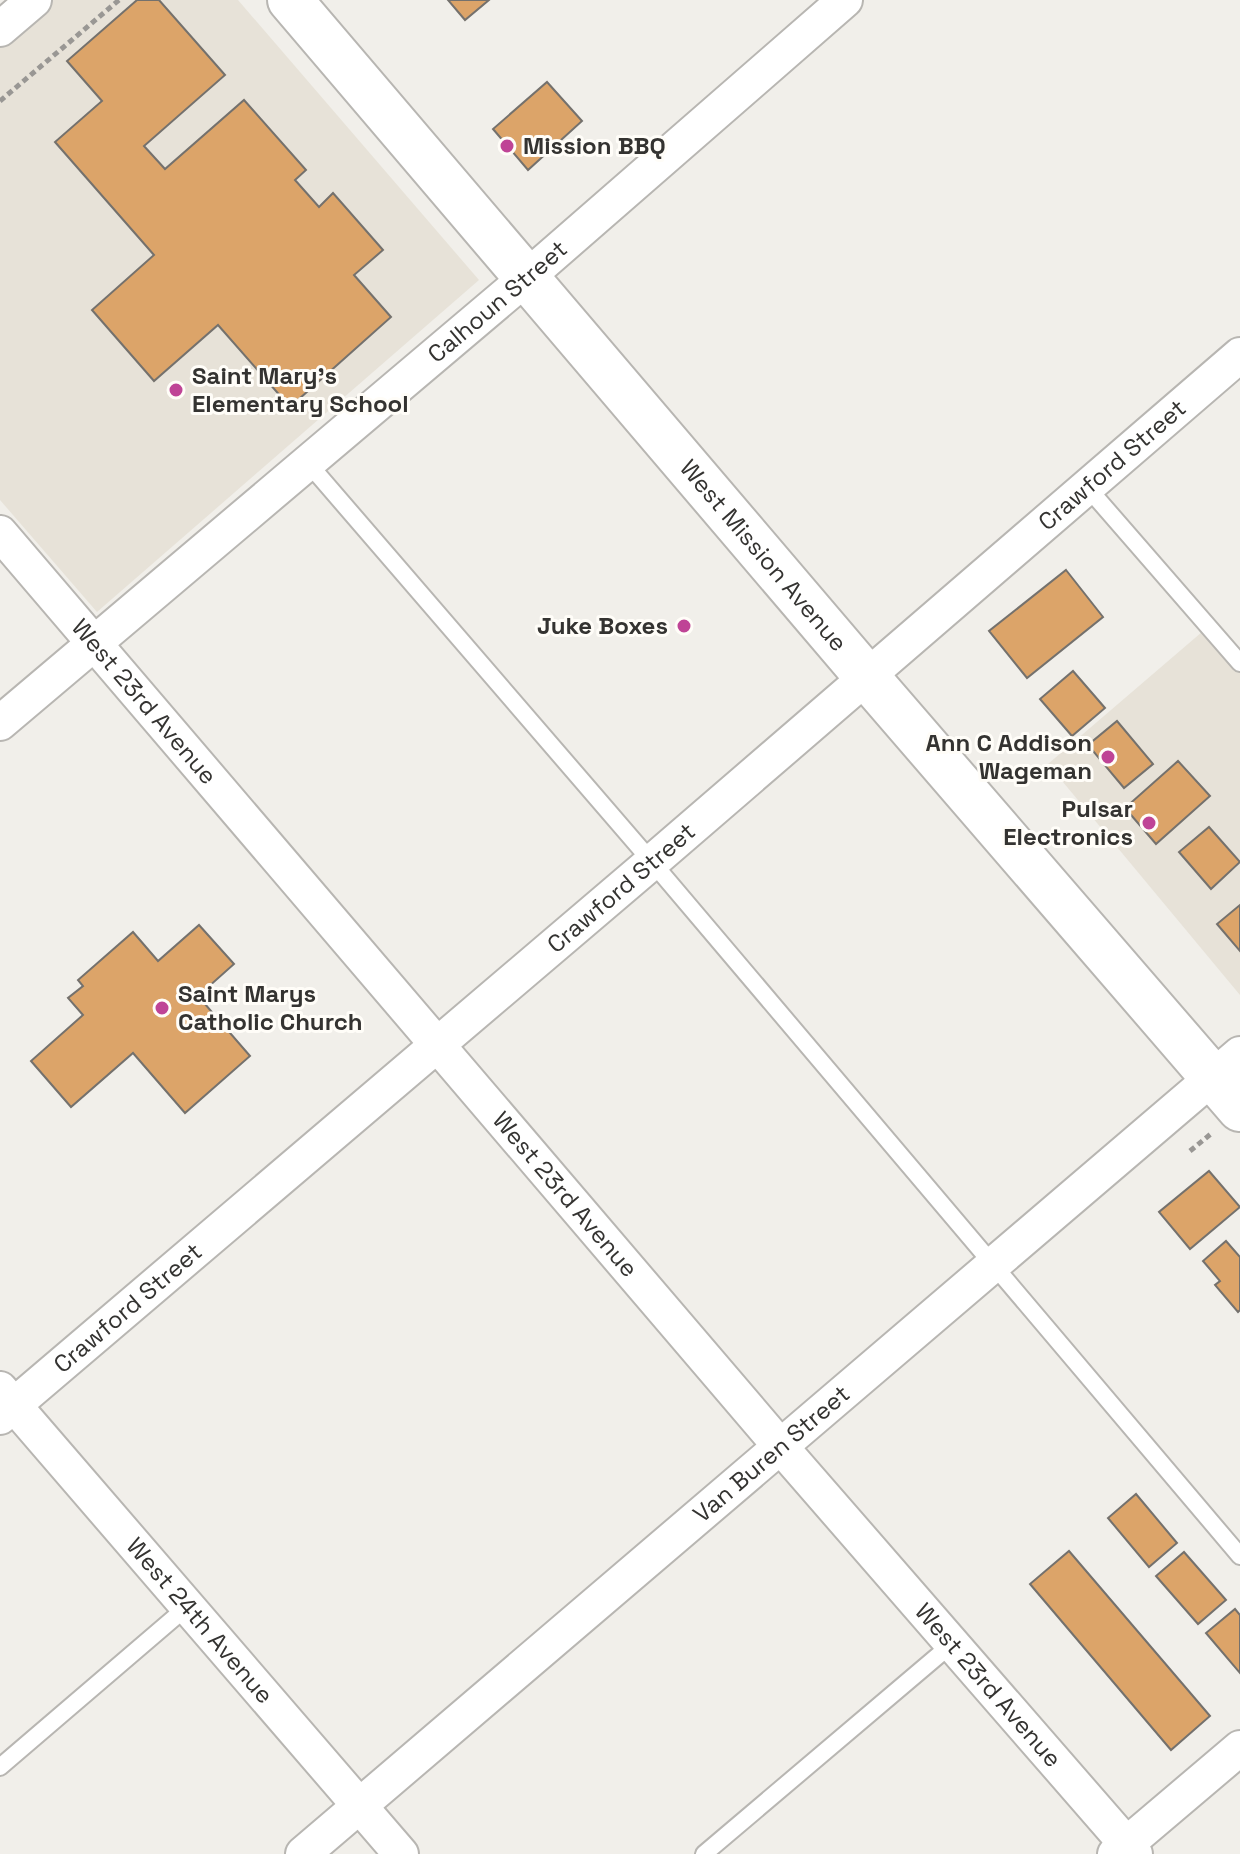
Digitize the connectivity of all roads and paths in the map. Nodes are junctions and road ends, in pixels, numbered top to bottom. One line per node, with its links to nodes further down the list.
1 (34, 0): 5 (street)
2 (119, 0): 6 (path)
3 (290, 0): 7 (main road, West Mission Avenue)
4 (845, 0): 7 (street, Calhoun Street)
5 (0, 29)
6 (0, 101)
7 (526, 278): 9 (street, Calhoun Street); 14 (main road, West Mission Avenue)
8 (1240, 355): 10 (street, Crawford Street)
9 (308, 463): 12 (street, Calhoun Street); 16 (lane)
10 (1087, 487): 13 (lane); 14 (street, Crawford Street)
11 (0, 533): 12 (street, West 23rd Avenue)
12 (93, 643): 15 (street, Calhoun Street); 17 (street, West 23rd Avenue)
13 (1240, 663)
14 (866, 676): 16 (street, Crawford Street); 18 (main road, West Mission Avenue)
15 (0, 723)
16 (652, 862): 17 (street, Crawford Street); 20 (lane)
17 (437, 1045): 21 (street, Crawford Street); 22 (street, West 23rd Avenue)
18 (1226, 1093): 19 (path); 20 (street, Van Buren Street)
19 (1190, 1151)
20 (994, 1264): 22 (street, Van Buren Street); 23 (lane)
21 (5, 1403): 24 (street, West 24th Avenue)
22 (780, 1446): 25 (street, West 23rd Avenue); 28 (street, Van Buren Street)
23 (1240, 1556)
24 (188, 1606): 27 (lane); 28 (street, West 24th Avenue)
25 (953, 1643): 29 (street, West 23rd Avenue); 32 (lane)
26 (1240, 1748): 29 (street)
27 (0, 1767)
28 (360, 1805): 30 (street, Van Buren Street); 31 (street, West 24th Avenue)
29 (1125, 1851)
30 (303, 1854)
31 (401, 1854)
32 (704, 1854)

